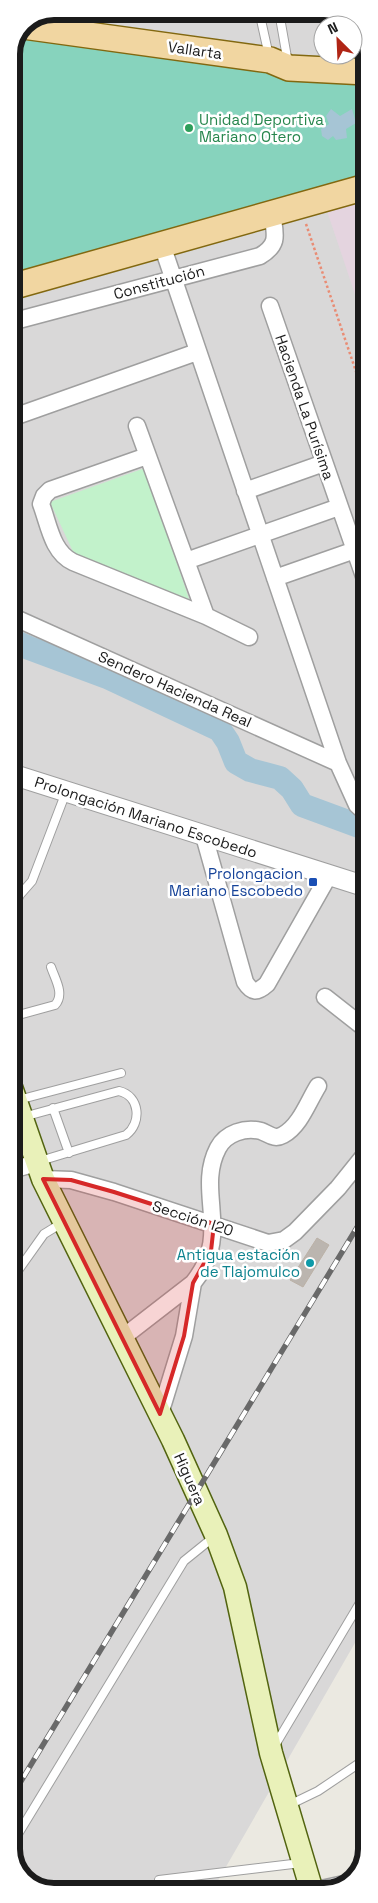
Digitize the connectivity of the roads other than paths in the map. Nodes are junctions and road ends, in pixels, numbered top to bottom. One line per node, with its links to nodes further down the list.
1 (262, 20): 4 (lane)
2 (279, 20): 4 (lane)
3 (33, 27): 4 (main road, Vallarta)
4 (280, 64): 5 (main road, Vallarta)
5 (358, 71)
6 (358, 189): 7 (main road)
7 (272, 214): 8 (main road); 9 (street, Constitución)
8 (162, 245): 9 (street); 10 (main road)
9 (172, 279): 12 (street, Constitución); 13 (street)
10 (20, 284)
11 (270, 306): 17 (street, Hacienda La Purísima)
12 (20, 320)
13 (197, 352): 14 (street); 18 (street)
14 (20, 415)
15 (136, 426): 16 (street)
16 (147, 456): 23 (street); 25 (street)
17 (324, 463): 18 (street); 19 (street, Hacienda La Purísima)
18 (245, 491): 20 (street)
19 (340, 507): 20 (street); 21 (street, Hacienda La Purísima)
20 (260, 534): 23 (street); 24 (street)
21 (355, 550): 22 (street, Hacienda La Purísima); 24 (street)
22 (358, 559)
23 (186, 561): 25 (street)
24 (275, 578): 28 (street)
25 (206, 616): 27 (street)
26 (20, 620): 28 (street, Sendero Hacienda Real)
27 (249, 637)
28 (338, 763): 31 (street)
29 (20, 777): 30 (street, Prolongación Mariano Escobedo)
30 (66, 792): 32 (street, Prolongación Mariano Escobedo); 35 (lane)
31 (358, 806)
32 (204, 836): 33 (street, Prolongación Mariano Escobedo); 33 (street)
33 (329, 875): 34 (street, Prolongación Mariano Escobedo)
34 (358, 885)
35 (20, 895)
36 (52, 967): 38 (lane)
37 (325, 997): 39 (street)
38 (20, 1015)
39 (358, 1023)
40 (121, 1073): 42 (lane)
41 (318, 1086): 51 (street)
42 (20, 1101)
43 (20, 1103): 44 (lane)
44 (53, 1108): 46 (lane); 46 (lane)
45 (20, 1114): 49 (main road, Higuera)
46 (69, 1152): 49 (lane)
47 (358, 1163): 51 (street, Sección I20)
48 (20, 1170): 49 (street)
49 (40, 1171): 50 (main road, Higuera); 51 (street, Sección I20)
50 (64, 1222): 52 (lane); 54 (main road, Higuera)
51 (214, 1224): 53 (street)
52 (20, 1268)
53 (193, 1283): 54 (street); 55 (street)
54 (122, 1338): 55 (main road, Higuera)
55 (160, 1414): 56 (main road, Higuera)
56 (216, 1535): 58 (main road, Higuera); 61 (lane)
57 (358, 1606): 58 (lane)
58 (271, 1753): 60 (main road, Higuera)
59 (358, 1764): 60 (lane)
60 (286, 1806): 62 (main road, Higuera)
61 (20, 1831)
62 (303, 1863): 63 (lane); 64 (main road, Higuera)
63 (159, 1880)
64 (309, 1883)

